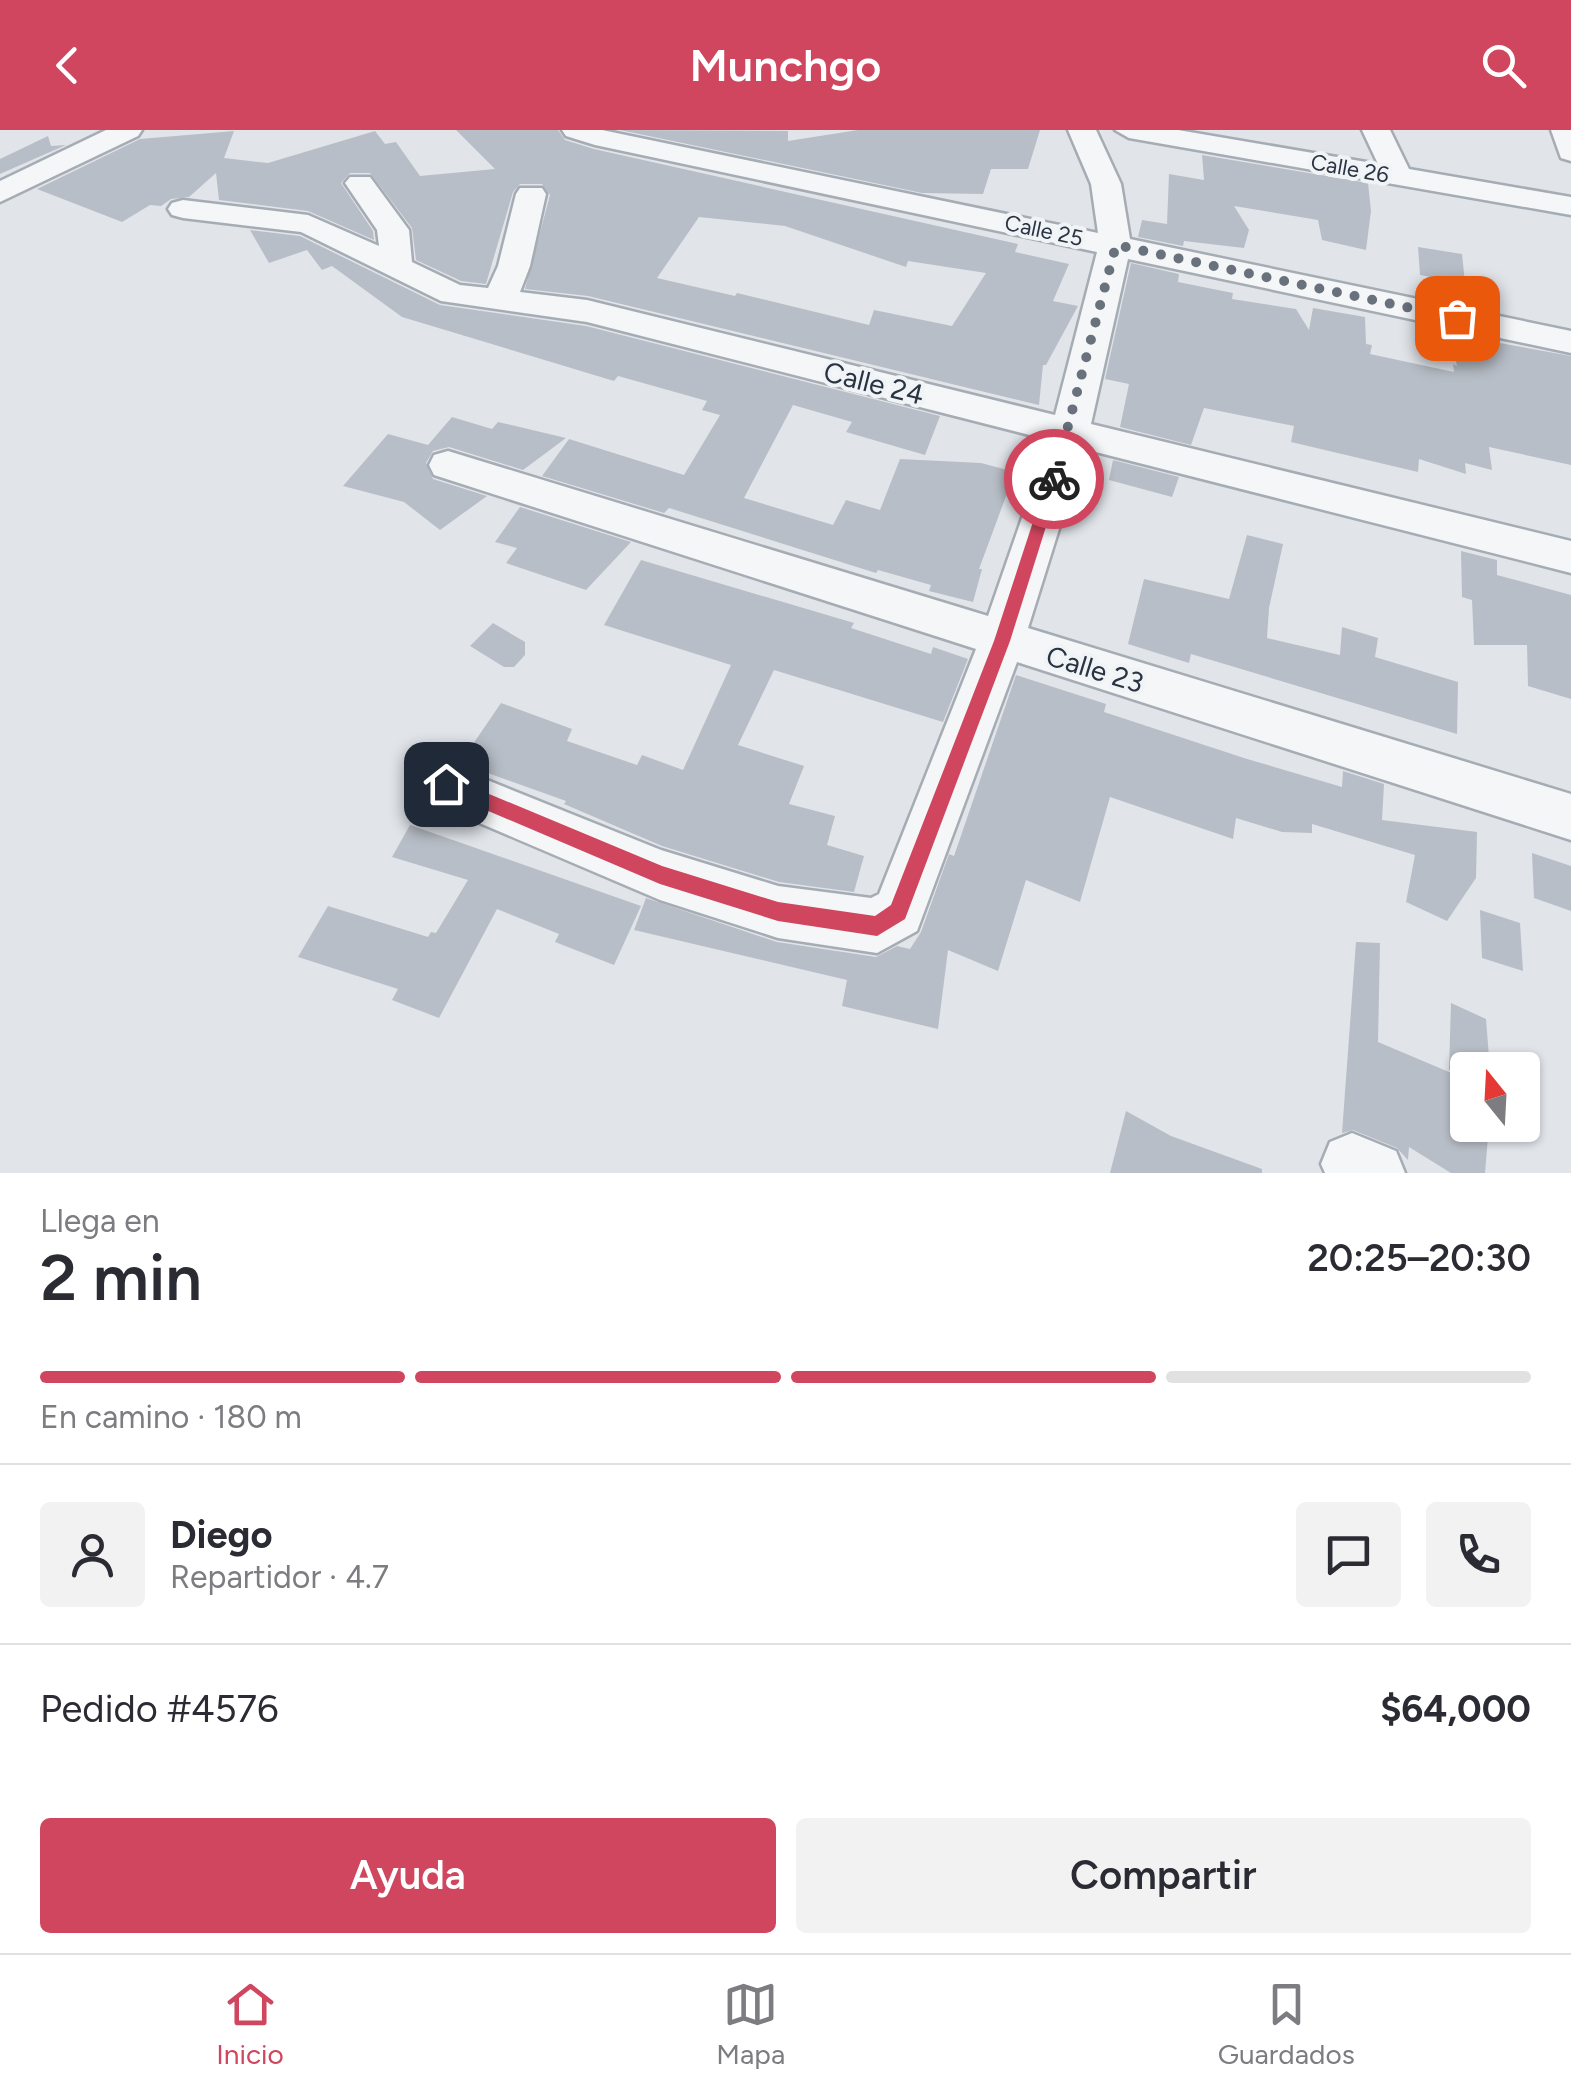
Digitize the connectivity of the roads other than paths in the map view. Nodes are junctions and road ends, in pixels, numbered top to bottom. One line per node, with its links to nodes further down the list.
1 (128, 130): 11 (street)
2 (576, 130): 7 (street, Calle 25)
3 (1082, 130): 15 (street)
4 (1129, 130): 9 (street, Calle 26)
5 (1376, 130): 9 (street)
6 (1565, 130): 8 (street)
7 (716, 145): 15 (street, Calle 25)
8 (1571, 152)
9 (1398, 176): 13 (street, Calle 26)
10 (360, 183): 16 (street)
11 (0, 193)
12 (531, 194): 17 (street)
13 (1571, 206)
14 (183, 209): 16 (street, Calle 24)
15 (1116, 245): 18 (street, Calle 25); 19 (street)
16 (397, 268): 17 (street, Calle 24)
17 (500, 299): 19 (street, Calle 24)
18 (1571, 342)
19 (1070, 432): 21 (street, Calle 24); 22 (street)
20 (448, 465): 22 (street, Calle 23)
21 (1571, 557)
22 (1002, 641): 23 (street); 24 (street, Calle 23)
23 (446, 784)
24 (1571, 817)

